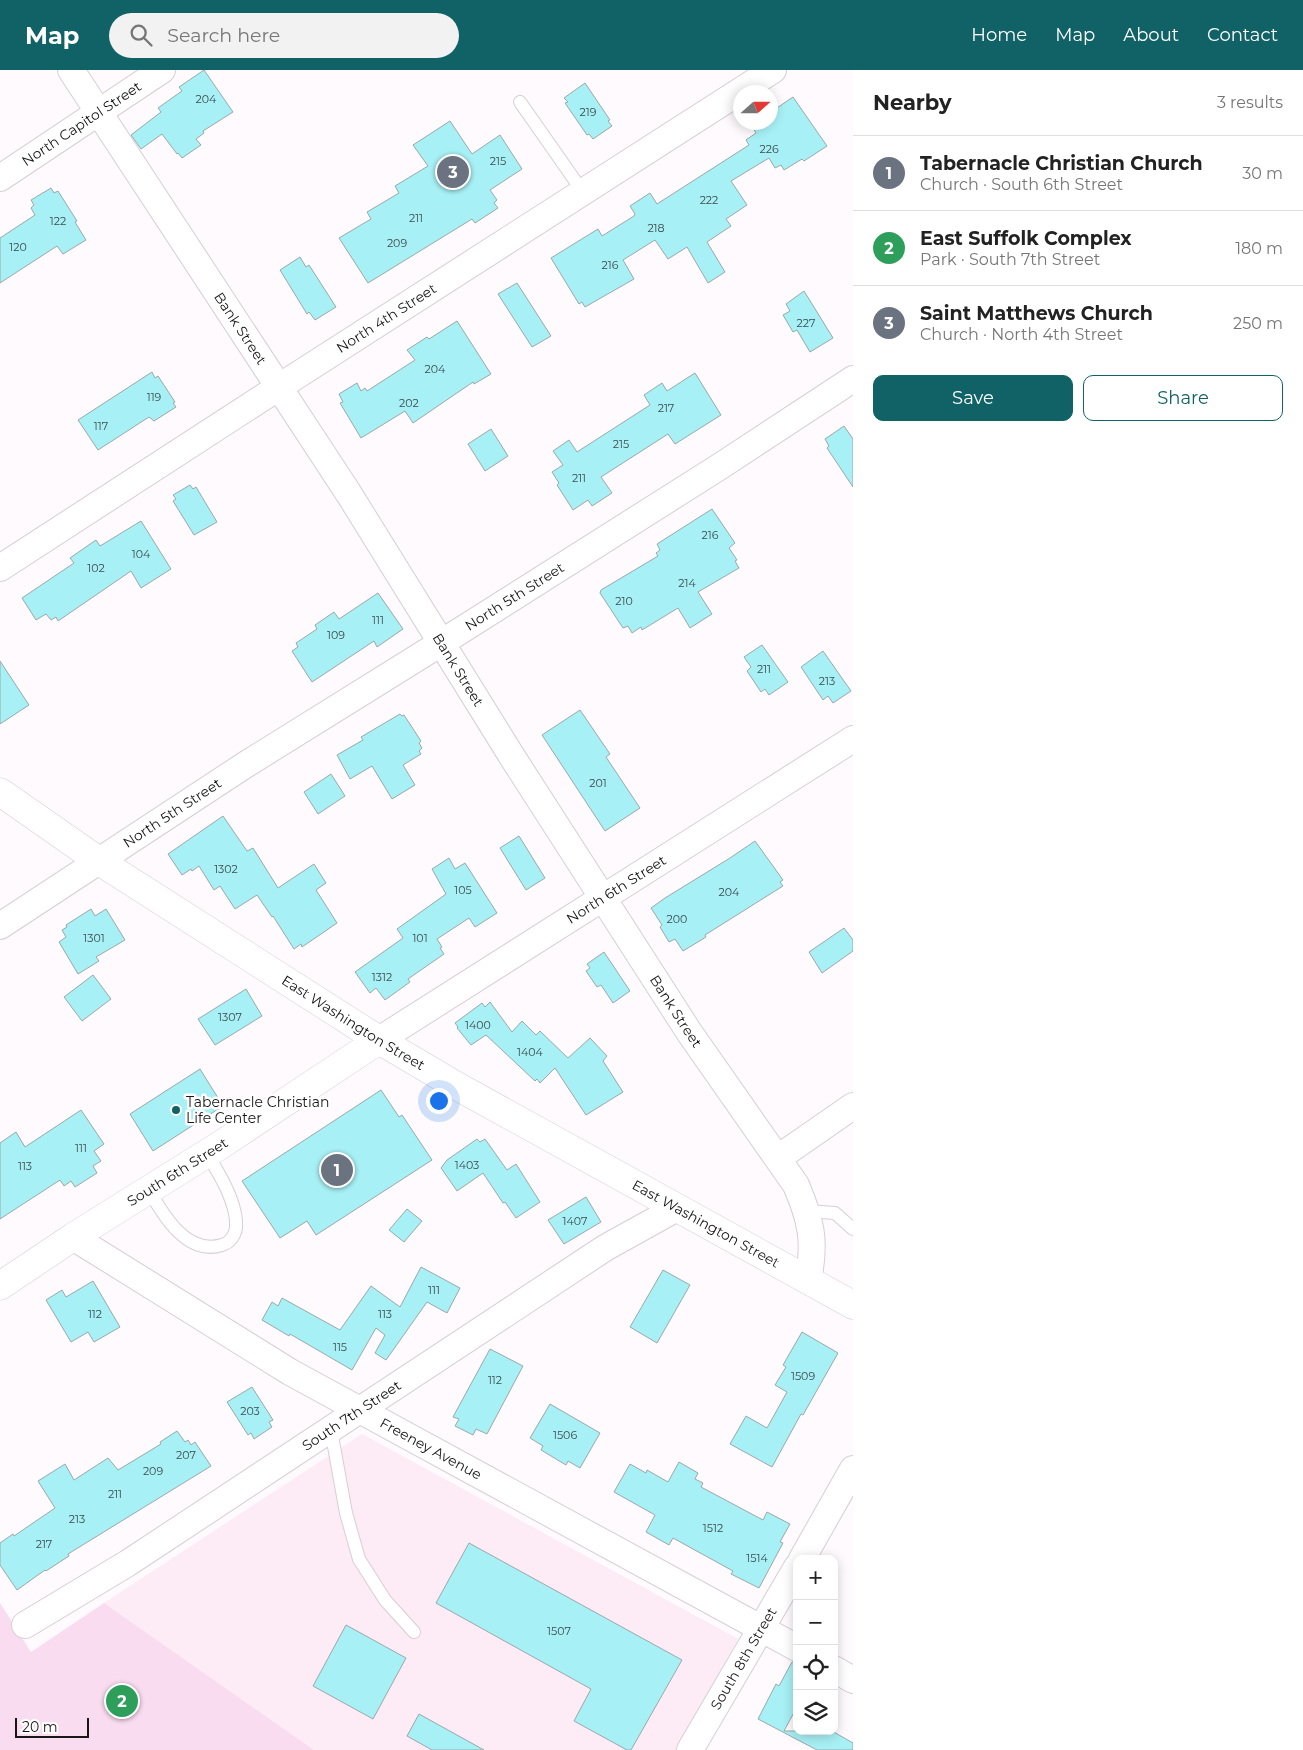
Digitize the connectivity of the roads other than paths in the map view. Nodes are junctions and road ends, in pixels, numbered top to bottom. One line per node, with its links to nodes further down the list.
1 (71, 70): 5 (street, Bank Street)
2 (162, 70): 5 (street, North Capitol Street)
3 (773, 70): 7 (street, North 4th Street)
4 (520, 102): 7 (lane)
5 (99, 112): 6 (street, North Capitol Street); 9 (street, Bank Street)
6 (0, 178)
7 (583, 192): 9 (street, North 4th Street)
8 (853, 380): 11 (street, North 5th Street)
9 (279, 387): 10 (street, North 4th Street); 11 (street, Bank Street)
10 (0, 568)
11 (442, 643): 14 (street, North 5th Street); 15 (street, Bank Street)
12 (853, 739): 15 (street, North 6th Street)
13 (0, 792): 14 (main road, East Washington Street)
14 (99, 861): 16 (street, North 5th Street); 17 (main road, East Washington Street)
15 (602, 897): 17 (street, North 6th Street); 20 (street, Bank Street)
16 (0, 926)
17 (379, 1040): 19 (main road, South 6th Street); 22 (main road, East Washington Street)
18 (853, 1106): 20 (street)
19 (207, 1154): 21 (main road, South 6th Street); 21 (lane)
20 (778, 1158): 23 (street, Bank Street)
21 (149, 1190): 25 (main road, South 6th Street)
22 (677, 1208): 26 (main road, East Washington Street); 29 (street, South 7th Street)
23 (807, 1211): 24 (lane); 26 (street, Bank Street)
24 (853, 1229)
25 (73, 1237): 27 (main road, South 6th Street); 29 (street, Freeney Avenue)
26 (808, 1280): 28 (main road, East Washington Street)
27 (0, 1286)
28 (853, 1305)
29 (361, 1410): 30 (street, South 7th Street); 35 (street, Freeney Avenue)
30 (331, 1430): 34 (street, South 7th Street); 36 (lane)
31 (853, 1469): 32 (street)
32 (804, 1555)
33 (793, 1575): 35 (street, South 8th Street)
34 (25, 1625)
35 (762, 1628): 37 (street, Freeney Avenue); 40 (street, South 8th Street)
36 (414, 1632)
37 (793, 1646)
38 (838, 1671): 39 (street)
39 (853, 1680)
40 (690, 1750)

